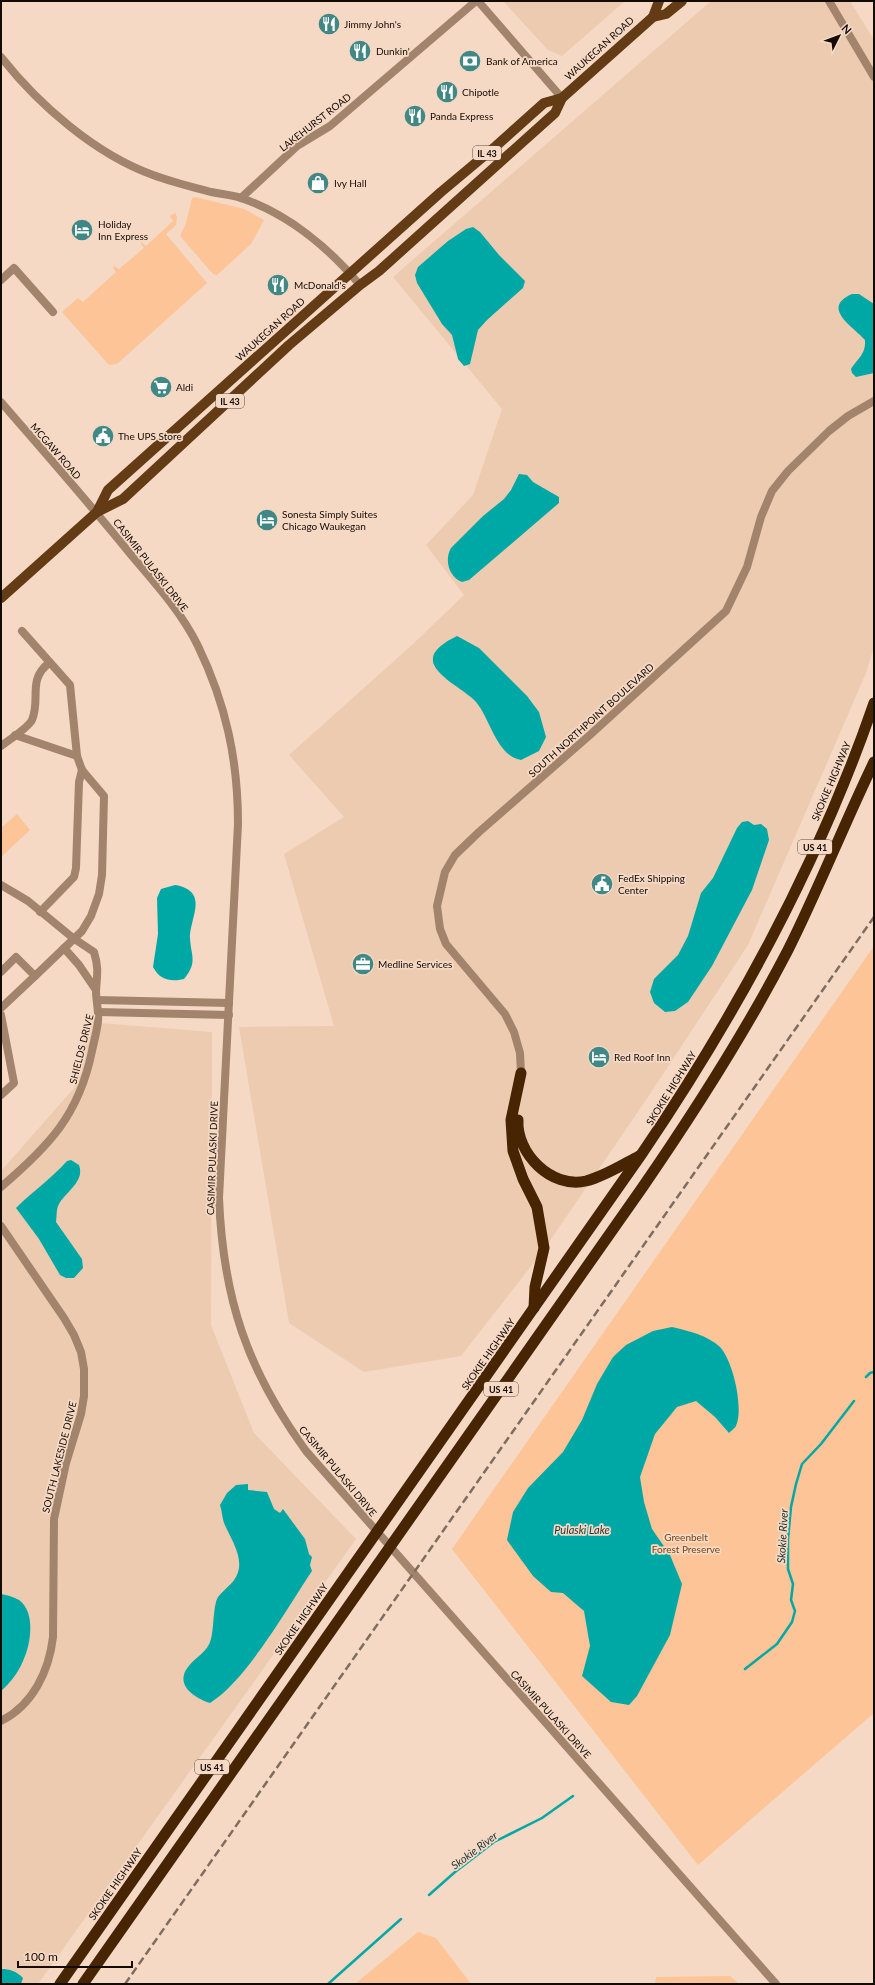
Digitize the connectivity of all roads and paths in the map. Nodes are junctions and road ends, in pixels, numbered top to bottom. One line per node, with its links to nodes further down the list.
1 (477, 1): 8 (street); 9 (street, LAKEHURST ROAD)
2 (659, 1): 5 (main road, WAUKEGAN ROAD)
3 (682, 1): 5 (main road, WAUKEGAN ROAD / IL 43)
4 (829, 1): 7 (street)
5 (653, 17): 8 (main road, WAUKEGAN ROAD / IL 43)
6 (1, 57): 9 (street)
7 (874, 77)
8 (562, 98): 10 (main road, WAUKEGAN ROAD / IL 43); 12 (main road, WAUKEGAN ROAD / IL 43)
9 (241, 198): 10 (street)
10 (350, 273): 12 (street); 16 (main road, WAUKEGAN ROAD / IL 43)
11 (1, 280): 13 (street)
12 (360, 285): 16 (main road, WAUKEGAN ROAD / IL 43)
13 (53, 312)
14 (874, 401): 39 (street, SOUTH NORTHPOINT BOULEVARD)
15 (1, 402): 16 (street, MCGAW ROAD)
16 (97, 512): 17 (main road, WAUKEGAN ROAD / IL 43); 34 (street, CASIMIR PULASKI DRIVE)
17 (1, 598)
18 (22, 631): 19 (street)
19 (49, 663): 21 (street); 23 (street)
20 (874, 702): 41 (highway, SKOKIE HIGHWAY / US 41)
21 (15, 735): 22 (street); 23 (street)
22 (1, 746)
23 (77, 756): 25 (street)
24 (874, 763): 47 (highway, US 41)
25 (82, 770): 27 (street); 28 (street)
26 (1, 885): 27 (street)
27 (40, 912): 28 (street)
28 (73, 938): 29 (street); 32 (street)
29 (64, 948): 31 (street); 32 (street)
30 (1, 972): 31 (street)
31 (34, 976): 35 (street)
32 (96, 990): 33 (street)
33 (97, 1000): 34 (street); 36 (street)
34 (229, 1003): 38 (street, CASIMIR PULASKI DRIVE)
35 (1, 1008)
36 (98, 1012): 38 (street, SHIELDS DRIVE); 42 (street, SHIELDS DRIVE)
37 (1, 1015): 40 (street)
38 (228, 1015): 48 (street, CASIMIR PULASKI DRIVE)
39 (521, 1073): 41 (highway); 44 (highway)
40 (1, 1095)
41 (641, 1156): 44 (highway, SKOKIE HIGHWAY / US 41)
42 (1, 1187)
43 (1, 1226): 45 (street, SOUTH LAKESIDE DRIVE)
44 (534, 1309): 46 (highway, SKOKIE HIGHWAY / US 41)
45 (1, 1721)
46 (60, 1984)
47 (83, 1984)
48 (776, 1984)

